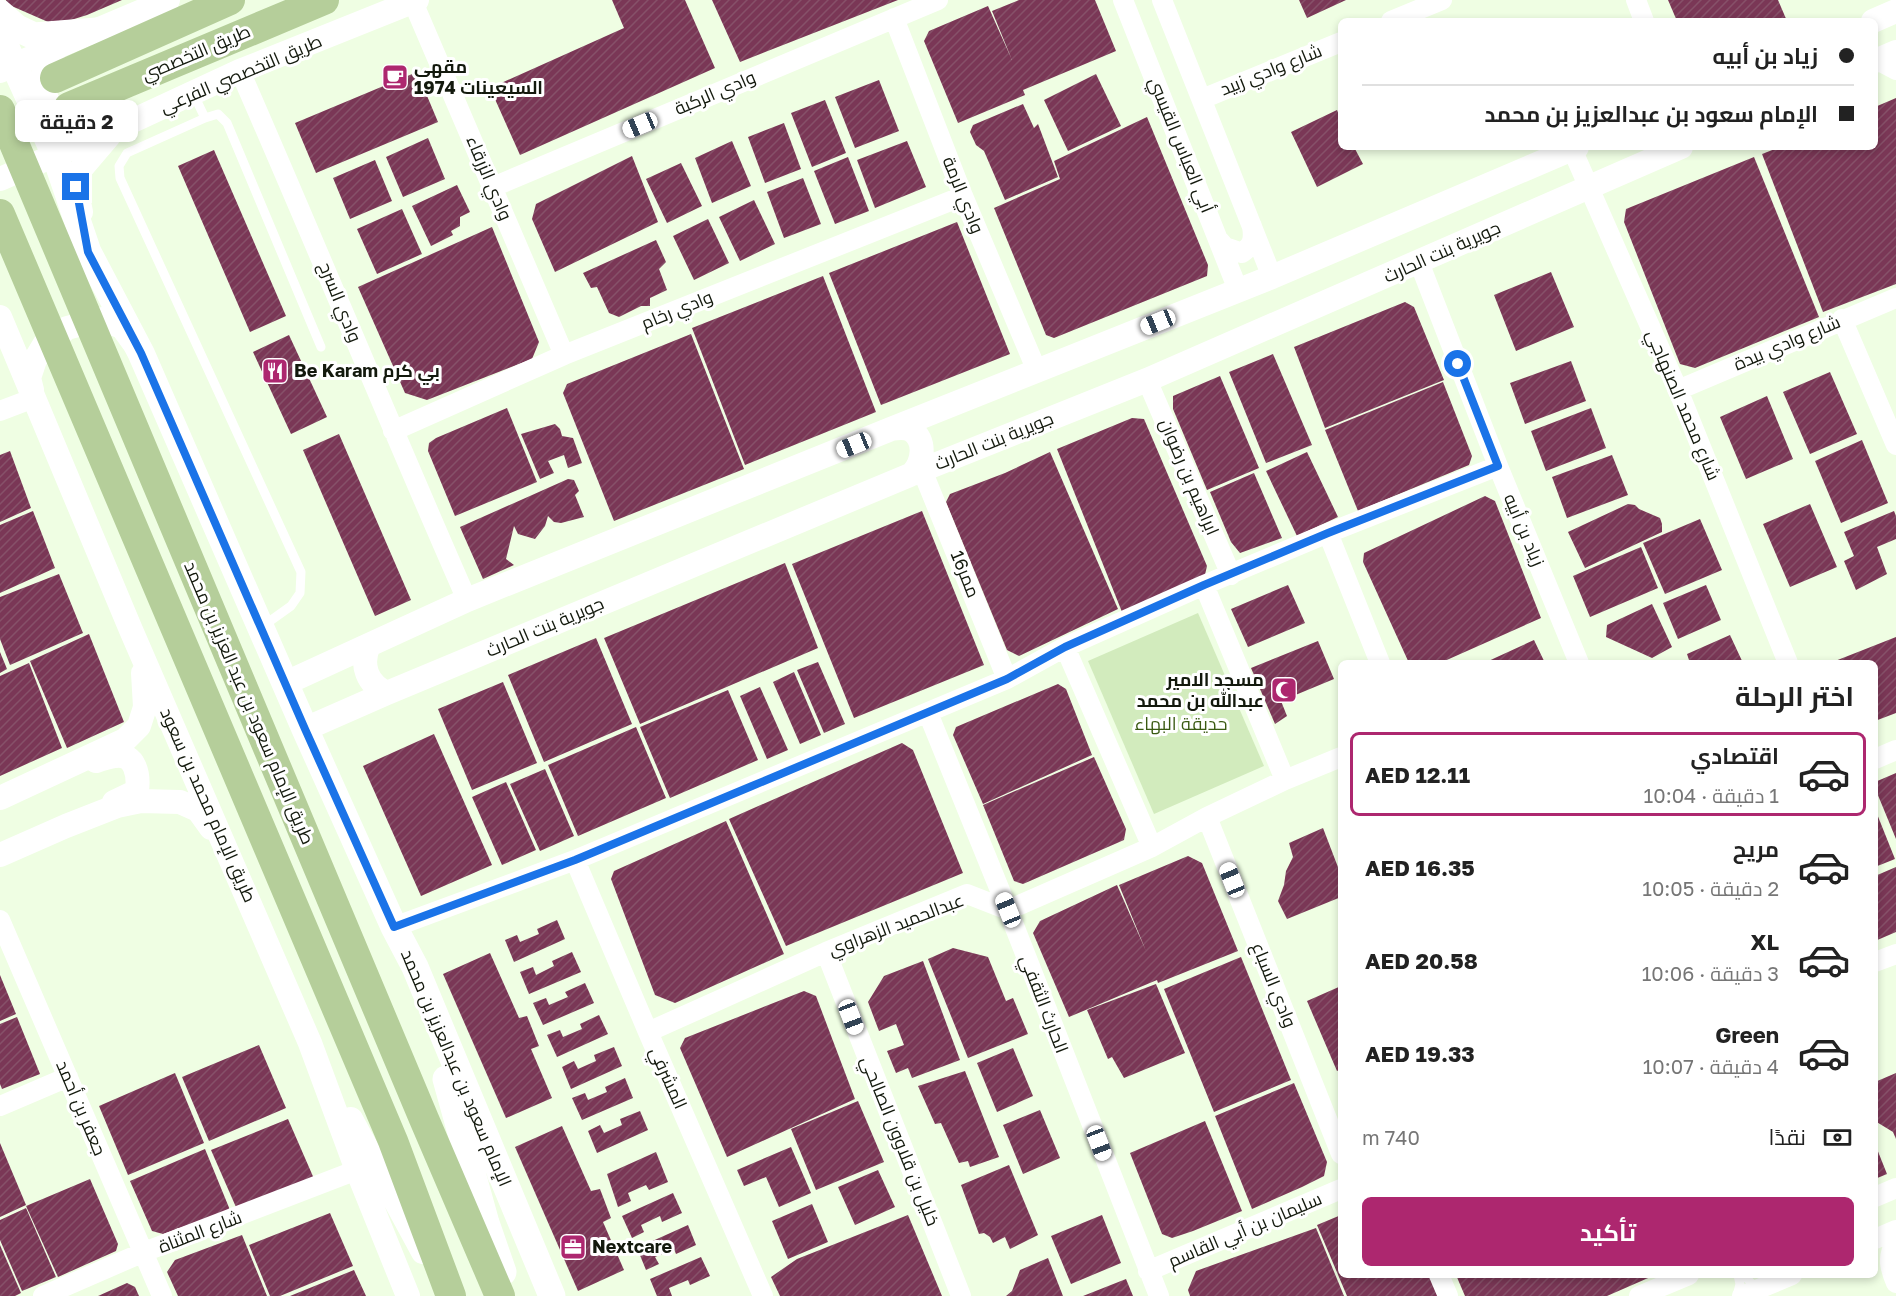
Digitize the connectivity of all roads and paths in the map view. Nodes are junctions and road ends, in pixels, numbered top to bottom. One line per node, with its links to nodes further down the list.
1 (168, 0): 17 (street)
2 (230, 0): 22 (main road, طريق التخصصي)
3 (324, 0): 25 (main road, طريق التخصصي)
4 (938, 0): 13 (street, وادي الركبة)
5 (1123, 0): 39 (street, أبي العباس القيسي)
6 (1162, 0): 24 (street, أبي العباس القيسي)
7 (1442, 0): 10 (street)
8 (1636, 0): 15 (street)
9 (415, 1): 21 (street, طريق التخصصي الفرعي); 34 (street, وادي الزرقاء)
10 (1419, 4): 14 (street)
11 (1896, 11): 16 (street)
12 (0, 13): 17 (main road)
13 (894, 18): 34 (street, وادي الركبة); 36 (street, وادي الرمة)
14 (1396, 18)
15 (1643, 18)
16 (1878, 19)
17 (97, 31): 20 (street); 28 (street)
18 (0, 34): 20 (main road, الإمام سعود بن عبدالعزيز بن محمد)
19 (1338, 43): 24 (street, شارع وادي زبيد)
20 (7, 68): 32 (main road, الإمام سعود بن عبدالعزيز بن محمد)
21 (240, 71): 23 (street, طريق التخصصي الفرعي); 57 (street, وادي السرح)
22 (55, 78)
23 (193, 93): 27 (lane); 28 (street, طريق التخصصي الفرعي)
24 (1202, 99): 38 (street, أبي العباس القيسي)
25 (69, 106)
26 (0, 110): 121 (main road, طريق الإمام سعود بن عبد العزيز بن محمد)
27 (205, 118): 47 (lane); 66 (lane)
28 (115, 129): 32 (street, طريق التخصصي الفرعي); 40 (street, الإمام سعود بن عبدالعزيز بن محمد)
29 (1570, 150): 42 (street)
30 (1576, 150): 35 (street, شارع محمد الصنهاجي)
31 (1674, 150): 35 (street, جويرية بنت الحارث)
32 (55, 155): 33 (street, طريق التخصصي الفرعي); 40 (main road, الإمام سعود بن عبدالعزيز بن محمد)
33 (0, 178)
34 (493, 187): 49 (street, وادي الزرقاء)
35 (1589, 188): 41 (street, جويرية بنت الحارث); 52 (street, شارع محمد الصنهاجي)
36 (963, 196): 49 (street, وادي رخام); 50 (street, وادي الرمة)
37 (0, 214): 120 (main road)
38 (1251, 224): 39 (street); 42 (street, أبي العباس القيسي)
39 (1218, 239): 43 (street, أبي العباس القيسي)
40 (88, 252): 48 (main road, الإمام سعود بن عبدالعزيز بن محمد)
41 (1419, 262): 51 (street, جويرية بنت الحارث); 60 (street, زياد بن أبيه)
42 (1272, 277): 43 (street)
43 (1238, 290): 50 (street)
44 (1896, 298): 46 (street, شارع وادي بيدة)
45 (0, 317): 53 (street, طريق الإمام محمد بن سعود)
46 (1842, 319): 52 (street, شارع وادي بيدة); 58 (street)
47 (321, 346)
48 (141, 353): 53 (street); 66 (main road, الإمام سعود بن عبدالعزيز بن محمد)
49 (564, 355): 57 (street, وادي رخام)
50 (1037, 371): 54 (street)
51 (1147, 380): 59 (street, جويرية بنت الحارث); 63 (street, ابراهيم بن رضوان)
52 (1678, 390): 72 (street, شارع محمد الصنهاجي)
53 (34, 398): 55 (street); 67 (street, طريق الإمام محمد بن سعود)
54 (939, 410): 56 (street); 59 (street)
55 (0, 411)
56 (891, 429): 61 (street); 65 (street)
57 (393, 431): 65 (street, وادي السرح)
58 (1896, 446)
59 (955, 457): 61 (street, جويرية بنت الحارث)
60 (1498, 466): 62 (street); 71 (street, زياد بن أبيه)
61 (917, 472): 73 (street, ممر16); 75 (street, جويرية بنت الحارث)
62 (1328, 533): 63 (street); 70 (street)
63 (1231, 575): 64 (street)
64 (1204, 585): 69 (street); 82 (street)
65 (467, 600): 68 (street)
66 (261, 627): 74 (main road, الإمام سعود بن عبدالعزيز بن محمد)
67 (131, 630): 81 (street); 87 (street, طريق الإمام محمد بن سعود)
68 (369, 645): 74 (street); 75 (street)
69 (1065, 647): 73 (street); 86 (street)
70 (1379, 660)
71 (1579, 660)
72 (1787, 660)
73 (1007, 679): 76 (street)
74 (286, 682): 77 (main road, الإمام سعود بن عبدالعزيز بن محمد)
75 (387, 693): 77 (street, جويرية بنت الحارث)
76 (928, 712): 89 (street); 90 (street, الحارث الثقفي)
77 (305, 729): 92 (main road, الإمام سعود بن عبدالعزيز بن محمد)
78 (1896, 750): 80 (street)
79 (1338, 758): 82 (street)
80 (1878, 758)
81 (50, 775): 83 (street); 85 (street)
82 (1285, 780): 84 (street)
83 (0, 798)
84 (1207, 817): 86 (street); 101 (street, وادي السباع)
85 (66, 826): 87 (street); 88 (street)
86 (1152, 847): 90 (street)
87 (229, 852): 98 (street, طريق الإمام محمد بن سعود)
88 (0, 855)
89 (575, 860): 92 (street); 97 (street, المشرفي)
90 (1008, 910): 93 (street, عبدالحميد الزهراوي); 110 (street, الحارث الثقفي)
91 (0, 920): 99 (street, جعفر بن أحمد)
92 (394, 927): 96 (main road, الإمام سعود بن عبدالعزيز بن محمد)
93 (826, 952): 97 (street, عبدالحميد الزهراوي); 125 (street, خليل بن قلاوون الصالحي)
94 (1896, 954): 95 (street)
95 (1878, 961)
96 (416, 967): 122 (main road); 123 (main road, الإمام سعود بن عبدالعزيز بن محمد)
97 (648, 1032): 124 (street, المشرفي)
98 (310, 1043): 102 (street, طريق الإمام محمد بن سعود); 120 (street)
99 (68, 1077): 100 (street); 109 (street, جعفر بن أحمد)
100 (0, 1106)
101 (1338, 1146)
102 (357, 1170): 109 (street, شارع المثناة); 119 (street, طريق الإمام محمد بن سعود)
103 (1896, 1188): 105 (street)
104 (1338, 1190): 110 (street, سليمان بن أبي القاسم)
105 (1878, 1196)
106 (1896, 1230): 107 (street)
107 (1878, 1238)
108 (1896, 1243): 115 (street)
109 (144, 1252): 117 (street, شارع المثناة); 118 (street, جعفر بن أحمد)
110 (1148, 1271): 126 (street, الحارث الثقفي)
111 (1440, 1278): 127 (street)
112 (1682, 1278): 128 (street)
113 (1739, 1278): 129 (lane)
114 (1781, 1278): 116 (street)
115 (1896, 1283)
116 (1749, 1287)
117 (43, 1296)
118 (162, 1296)
119 (408, 1296)
120 (449, 1296)
121 (500, 1296)
122 (512, 1296)
123 (552, 1296)
124 (763, 1296)
125 (961, 1296)
126 (1159, 1296)
127 (1448, 1296)
128 (1639, 1296)
129 (1737, 1296)

